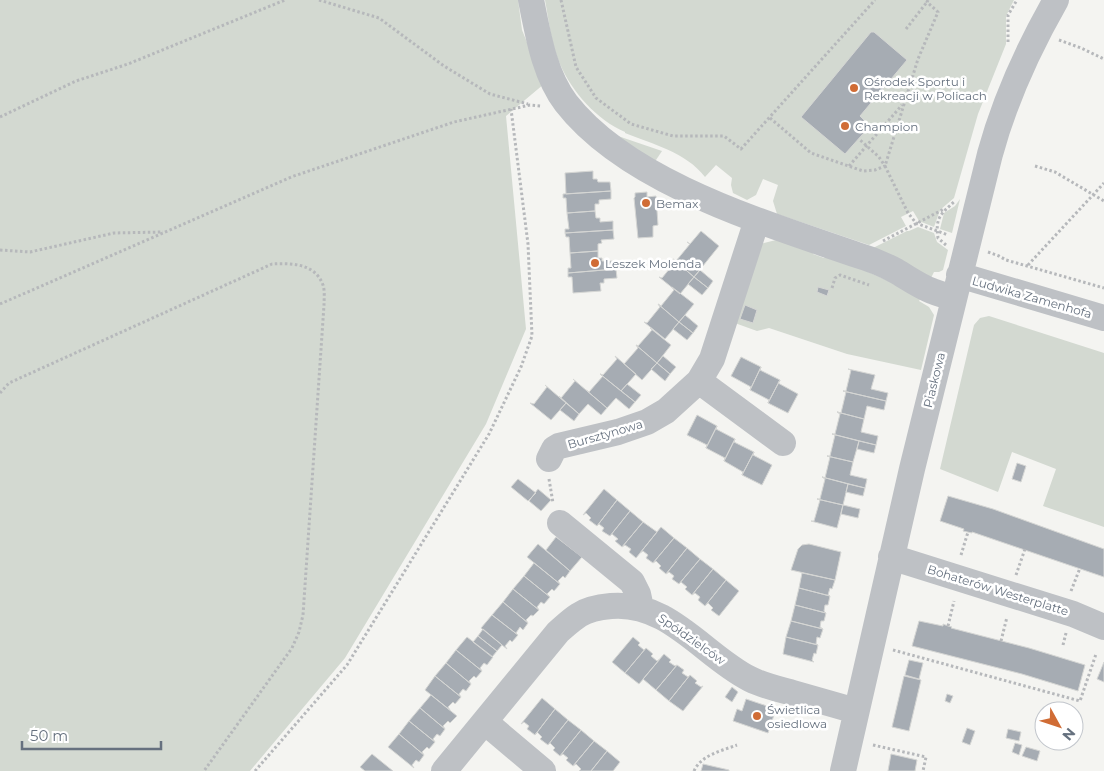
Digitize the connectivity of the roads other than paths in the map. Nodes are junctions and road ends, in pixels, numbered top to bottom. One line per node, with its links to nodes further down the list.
1 (531, 0): 3 (street)
2 (1056, 0): 4 (street, Piaskowa)
3 (757, 220): 4 (street); 6 (street, Bursztynowa)
4 (957, 286): 5 (street, Ludwika Zamenhofa); 10 (street, Piaskowa)
5 (1104, 318)
6 (700, 381): 7 (street); 8 (street, Bursztynowa)
7 (782, 443)
8 (548, 459)
9 (560, 523): 11 (street)
10 (891, 557): 12 (street, Bohaterów Westerplatte); 13 (street, Piaskowa)
11 (641, 608): 13 (street, Spółdzielców); 14 (street, Spółdzielców)
12 (1104, 627)
13 (856, 711): 17 (street, Piaskowa)
14 (484, 722): 15 (street, Spółdzielców); 16 (street)
15 (444, 771)
16 (543, 771)
17 (842, 771)

